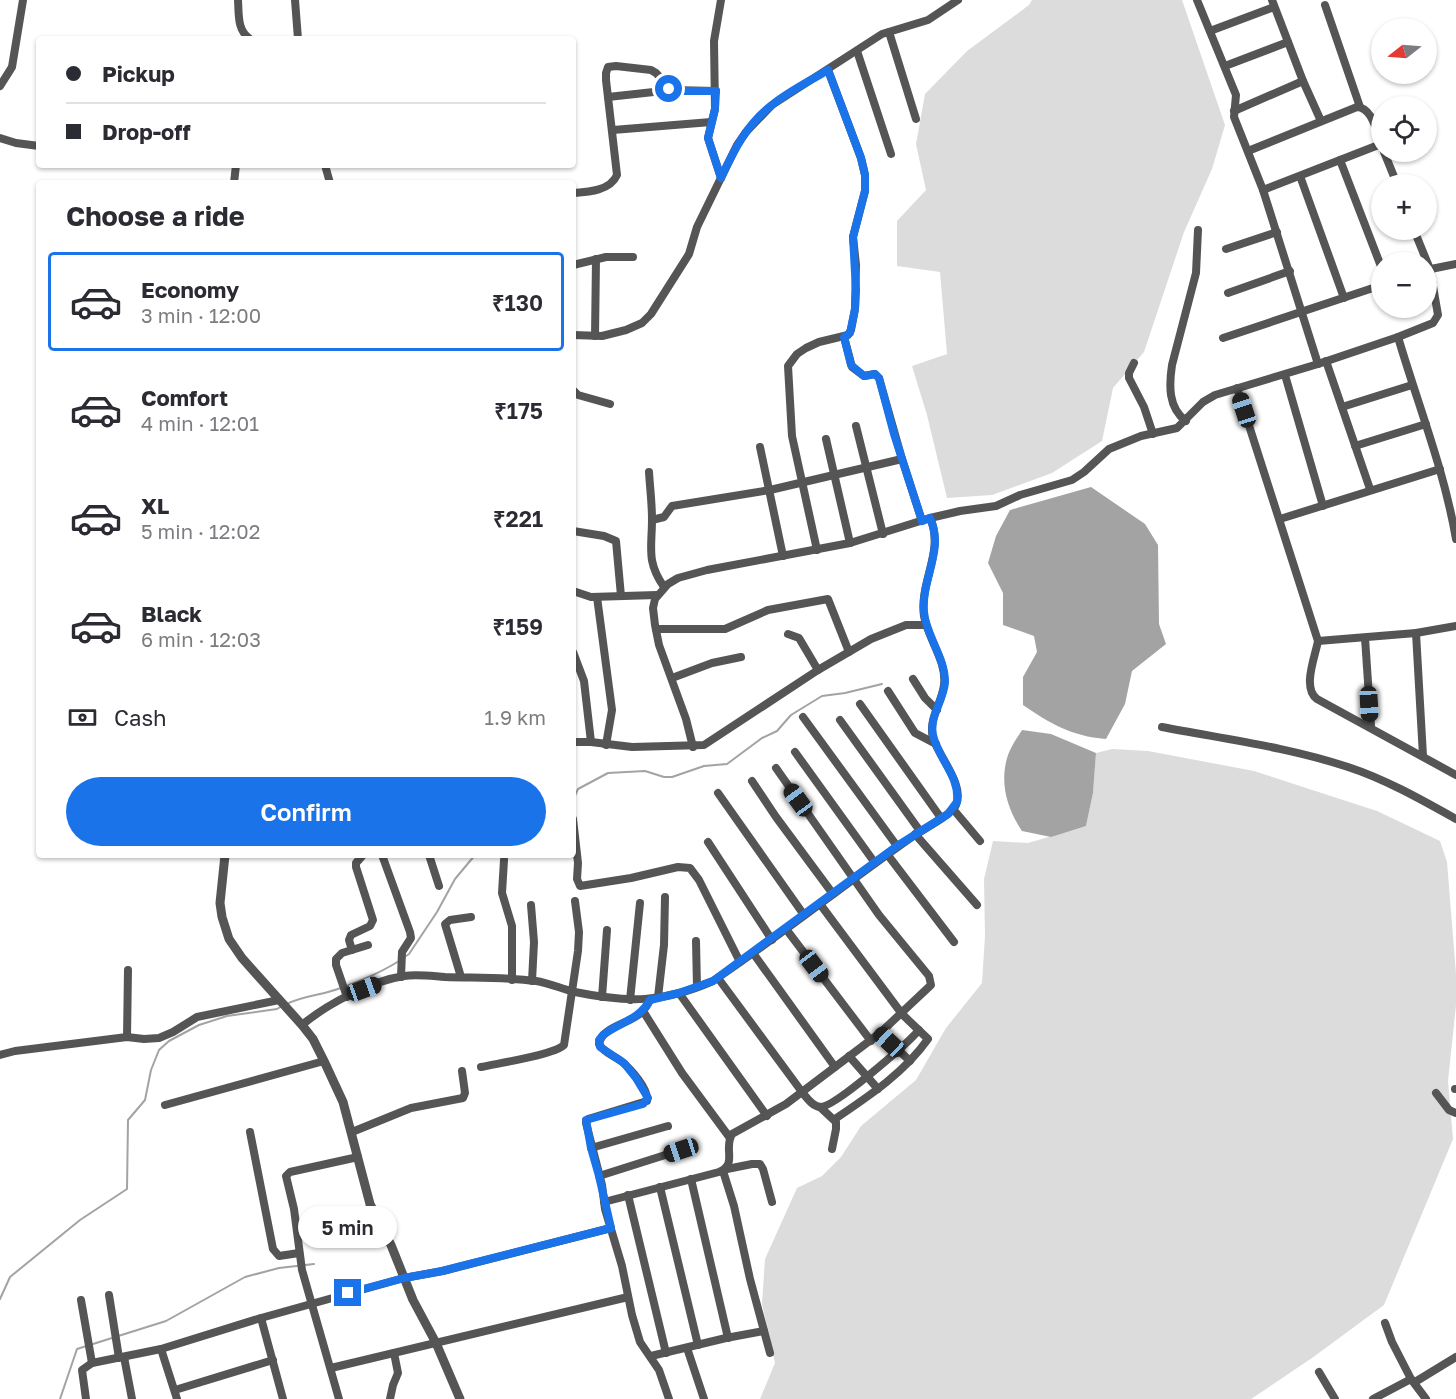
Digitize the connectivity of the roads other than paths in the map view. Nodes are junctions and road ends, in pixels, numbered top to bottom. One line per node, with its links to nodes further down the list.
1 (23, 0): 18 (street)
2 (238, 0): 11 (street)
3 (294, 0): 12 (street)
4 (721, 0): 20 (street)
5 (958, 0): 9 (street)
6 (1197, 0): 10 (street)
7 (1273, 3): 10 (street); 13 (street)
8 (1325, 5): 22 (street)
9 (889, 32): 14 (street); 25 (street)
10 (1210, 32): 15 (street)
11 (247, 36)
12 (298, 36)
13 (1288, 42): 15 (street); 17 (street)
14 (857, 51): 16 (street); 33 (street)
15 (1225, 66): 23 (street)
16 (828, 70): 36 (street); 56 (street)
17 (1303, 81): 23 (street); 26 (street)
18 (0, 86)
19 (672, 90): 20 (street); 21 (street); 21 (street)
20 (716, 91): 27 (street)
21 (609, 97): 28 (street)
22 (1360, 107): 24 (street); 26 (street)
23 (1234, 111): 32 (street)
24 (1371, 118)
25 (916, 119)
26 (1321, 121): 32 (street)
27 (711, 122): 28 (street); 36 (street)
28 (613, 130): 38 (street)
29 (0, 138): 30 (street)
30 (36, 146)
31 (1371, 149): 34 (street)
32 (1248, 151): 37 (street)
33 (891, 154)
34 (1340, 160): 35 (street); 42 (street)
35 (1300, 176): 37 (street); 51 (street)
36 (721, 178): 55 (street)
37 (1263, 190): 40 (street)
38 (576, 193)
39 (1198, 230): 67 (street)
40 (1277, 232): 41 (street); 48 (street)
41 (1226, 249)
42 (1375, 252)
43 (633, 257): 44 (street)
44 (596, 259): 45 (street); 55 (street)
45 (576, 264)
46 (1456, 264): 47 (street)
47 (1437, 268)
48 (1290, 271): 50 (street); 53 (street)
49 (1371, 289): 51 (street)
50 (1228, 293)
51 (1344, 298): 53 (street)
52 (1437, 306): 58 (street)
53 (1303, 313): 57 (street); 59 (street)
54 (576, 335): 55 (street)
55 (595, 336)
56 (844, 337): 74 (street); 79 (street)
57 (1223, 338)
58 (1398, 338): 59 (street); 62 (street)
59 (1322, 362): 61 (street); 66 (street)
60 (1134, 363): 70 (street)
61 (1285, 375): 63 (street); 82 (street)
62 (1412, 385): 66 (street); 68 (street)
63 (1237, 388): 67 (street); 84 (street)
64 (576, 393): 65 (street)
65 (610, 404)
66 (1342, 407): 72 (street)
67 (1186, 421): 70 (street)
68 (1426, 424): 72 (street); 76 (street)
69 (856, 426): 75 (street)
70 (1153, 434): 83 (street)
71 (826, 439): 78 (street)
72 (1355, 446): 80 (street)
73 (760, 447): 81 (street)
74 (902, 459): 75 (street); 83 (street)
75 (866, 467): 78 (street); 87 (street)
76 (1440, 469): 80 (street); 88 (street)
77 (649, 472): 85 (street)
78 (834, 475): 79 (street); 89 (street)
79 (802, 482): 81 (street); 90 (street)
80 (1370, 489): 82 (street)
81 (770, 490): 85 (street); 91 (street)
82 (1323, 506): 84 (street)
83 (926, 519): 87 (street); 97 (street)
84 (1280, 519): 103 (street)
85 (652, 520): 92 (street)
86 (576, 531): 95 (street)
87 (883, 534): 89 (street)
88 (1456, 538)
89 (850, 543): 90 (street)
90 (817, 550): 91 (street)
91 (783, 556): 92 (street)
92 (664, 587): 94 (street)
93 (576, 592): 96 (street)
94 (657, 595): 95 (street); 99 (street)
95 (621, 596): 96 (street)
96 (597, 597): 120 (street)
97 (926, 625): 104 (street); 112 (street)
98 (1456, 626): 100 (street)
99 (656, 629): 104 (street); 108 (street)
100 (1416, 633): 102 (street); 123 (street)
101 (788, 634): 107 (street)
102 (1365, 638): 103 (street); 115 (street)
103 (1318, 641): 115 (street)
104 (849, 652): 107 (street)
105 (741, 657): 108 (street)
106 (576, 661): 118 (street)
107 (818, 670): 121 (street)
108 (672, 678): 121 (street)
109 (913, 679): 112 (street)
110 (888, 691): 119 (street)
111 (860, 704): 129 (street)
112 (937, 710): 119 (street)
113 (803, 717): 136 (street)
114 (840, 720): 132 (street)
115 (1371, 726): 123 (street)
116 (1162, 727): 130 (street)
117 (576, 742): 118 (street)
118 (591, 742): 120 (street)
119 (936, 744): 128 (street)
120 (606, 745): 121 (street)
121 (693, 747)
122 (795, 752): 143 (street)
123 (1423, 756): 125 (street)
124 (776, 768): 144 (street)
125 (1456, 775)
126 (752, 781): 146 (street)
127 (718, 793): 153 (street)
128 (953, 809): 129 (street); 133 (street)
129 (941, 818): 132 (street)
130 (1454, 819): 131 (street)
131 (1456, 830)
132 (918, 832): 136 (street); 152 (street)
133 (980, 841)
134 (708, 842): 157 (street)
135 (576, 845): 163 (street)
136 (897, 846): 137 (street)
137 (887, 854): 143 (street); 159 (street)
138 (225, 858): 177 (street)
139 (360, 858): 161 (street)
140 (383, 858): 165 (street)
141 (430, 858): 145 (street)
142 (504, 860): 168 (street)
143 (875, 863): 144 (street)
144 (854, 879): 146 (street); 179 (street)
145 (440, 886)
146 (833, 894): 150 (street)
147 (665, 897): 175 (street)
148 (576, 901): 172 (street)
149 (640, 903): 176 (street)
150 (820, 904): 153 (street); 179 (street)
151 (531, 905): 169 (street)
152 (977, 905)
153 (804, 915): 155 (street)
154 (471, 917): 166 (street)
155 (786, 929): 157 (street); 184 (street)
156 (608, 930): 174 (street)
157 (772, 939): 162 (street)
158 (696, 941): 170 (street)
159 (954, 942)
160 (368, 945): 161 (street)
161 (352, 950): 171 (street)
162 (753, 953): 163 (street); 191 (street)
163 (740, 962): 167 (street)
164 (128, 970): 183 (street)
165 (401, 977): 166 (street); 171 (street)
166 (461, 977): 168 (street)
167 (718, 978): 170 (street); 195 (street)
168 (512, 980): 169 (street)
169 (532, 981): 172 (street)
170 (697, 987): 173 (street)
171 (345, 990): 180 (street)
172 (573, 991): 174 (street); 190 (street)
173 (679, 993): 175 (street); 200 (street)
174 (602, 997): 176 (street)
175 (654, 999): 176 (street); 178 (street)
176 (630, 1000)
177 (282, 1004): 180 (street); 183 (street)
178 (643, 1011): 205 (street); 206 (street)
179 (902, 1014): 181 (street); 182 (street)
180 (302, 1025): 189 (street)
181 (919, 1030): 185 (street); 188 (street)
182 (880, 1033): 184 (street); 185 (street)
183 (127, 1037): 186 (street)
184 (870, 1041): 187 (street)
185 (898, 1051): 188 (street); 193 (street)
186 (0, 1055)
187 (849, 1056): 191 (street); 193 (street)
188 (910, 1060): 194 (street)
189 (324, 1061): 197 (street); 204 (street)
190 (481, 1067)
191 (835, 1067): 195 (street)
192 (462, 1071): 204 (street)
193 (866, 1077): 194 (street); 198 (street)
194 (878, 1089): 201 (street)
195 (802, 1092): 198 (street); 200 (street)
196 (1436, 1093): 199 (street)
197 (165, 1105)
198 (820, 1107): 201 (street)
199 (1456, 1113)
200 (767, 1116): 205 (street)
201 (835, 1119): 207 (street)
202 (668, 1126): 206 (street)
203 (250, 1132): 218 (street)
204 (352, 1132): 209 (street)
205 (730, 1138): 210 (street)
206 (591, 1148): 211 (street)
207 (832, 1149)
208 (681, 1150): 211 (street)
209 (358, 1157): 218 (street); 219 (street)
210 (725, 1170): 212 (street); 216 (street); 226 (street)
211 (599, 1176): 215 (street)
212 (691, 1179): 213 (street); 227 (street)
213 (660, 1187): 214 (street); 229 (street)
214 (628, 1195): 215 (street); 233 (street)
215 (604, 1202): 217 (street)
216 (772, 1202)
217 (611, 1228): 219 (street); 221 (street)
218 (299, 1257): 223 (street)
219 (404, 1278): 223 (street); 228 (street)
220 (110, 1295): 237 (street)
221 (628, 1297): 228 (street); 235 (street)
222 (81, 1300): 239 (street)
223 (311, 1304): 224 (street); 240 (street)
224 (261, 1318): 231 (street); 238 (street)
225 (1385, 1323): 242 (street)
226 (764, 1331): 227 (street); 234 (street)
227 (728, 1338): 229 (street)
228 (436, 1343): 232 (street); 250 (street)
229 (698, 1345): 230 (street)
230 (687, 1348): 233 (street); 252 (street)
231 (161, 1349): 237 (street); 243 (street)
232 (394, 1353): 240 (street); 249 (street)
233 (666, 1353): 235 (street)
234 (770, 1353)
235 (651, 1356): 251 (street)
236 (1456, 1357): 242 (street)
237 (122, 1358): 239 (street); 245 (street)
238 (273, 1360): 243 (street); 247 (street)
239 (92, 1363): 244 (street)
240 (331, 1368): 248 (street)
241 (1320, 1372): 253 (street)
242 (1413, 1381): 254 (street); 255 (street)
243 (175, 1390): 246 (street)
244 (86, 1399)
245 (132, 1399)
246 (177, 1399)
247 (283, 1399)
248 (339, 1399)
249 (390, 1399)
250 (460, 1399)
251 (669, 1399)
252 (704, 1399)
253 (1335, 1399)
254 (1373, 1399)
255 (1426, 1399)

